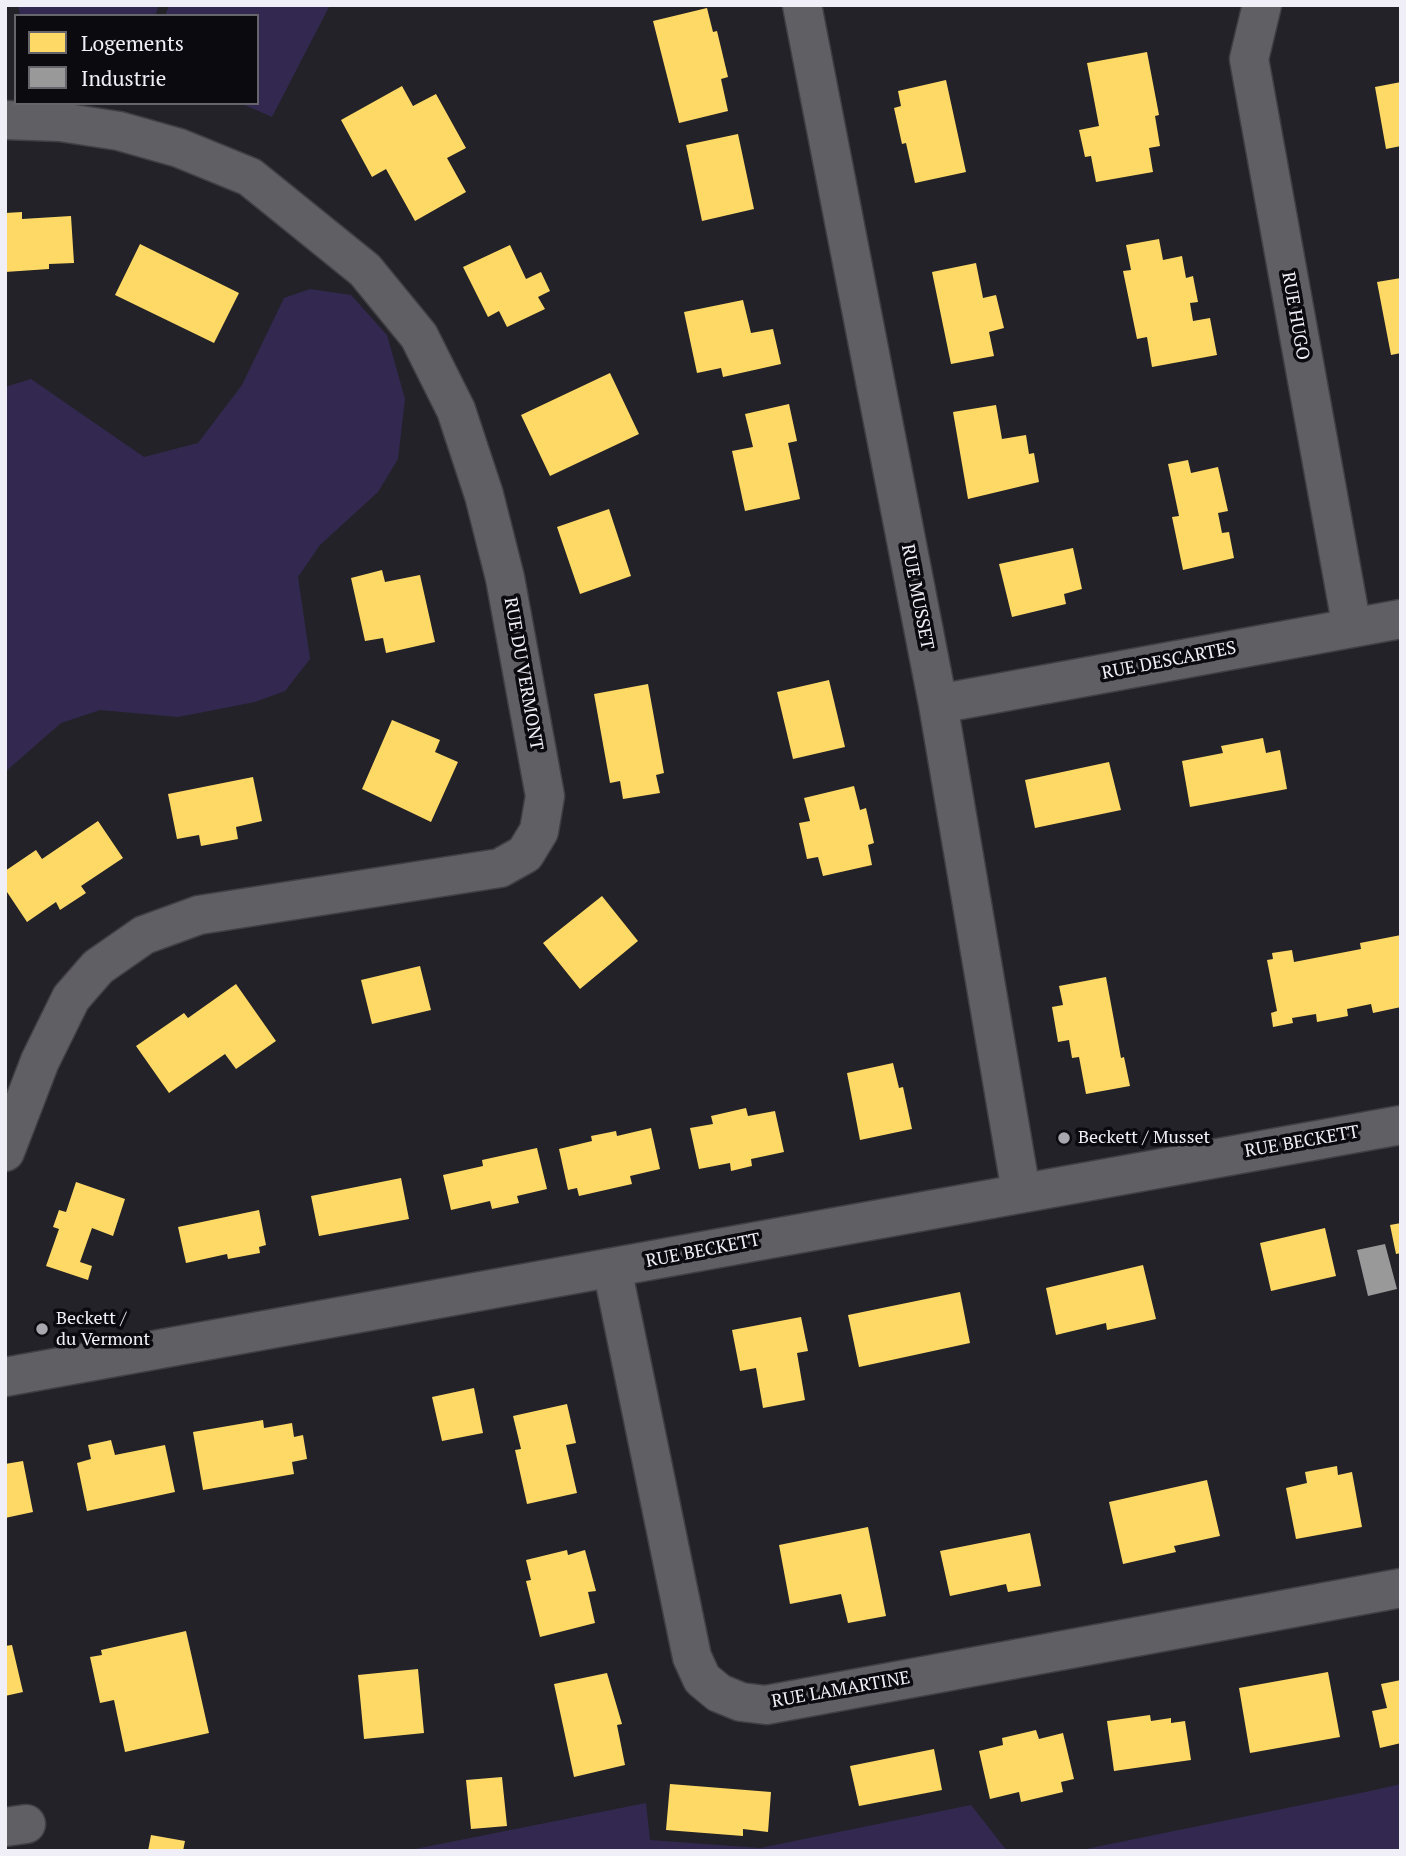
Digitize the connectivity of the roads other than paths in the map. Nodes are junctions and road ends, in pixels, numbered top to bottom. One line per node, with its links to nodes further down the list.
1 (802, 5): 6 (street, RUE MUSSET)
2 (1262, 5): 5 (street, RUE HUGO)
3 (5, 120): 8 (street, RUE DU VERMONT)
4 (1401, 618): 5 (street, RUE DESCARTES)
5 (1352, 628): 6 (street, RUE DESCARTES)
6 (938, 704): 9 (street, RUE MUSSET)
7 (1401, 1125): 9 (street, RUE BECKETT)
8 (5, 1152)
9 (1021, 1192): 10 (street, RUE BECKETT)
10 (612, 1268): 11 (street, RUE BECKETT); 12 (street, RUE LAMARTINE)
11 (5, 1377)
12 (1401, 1588)

